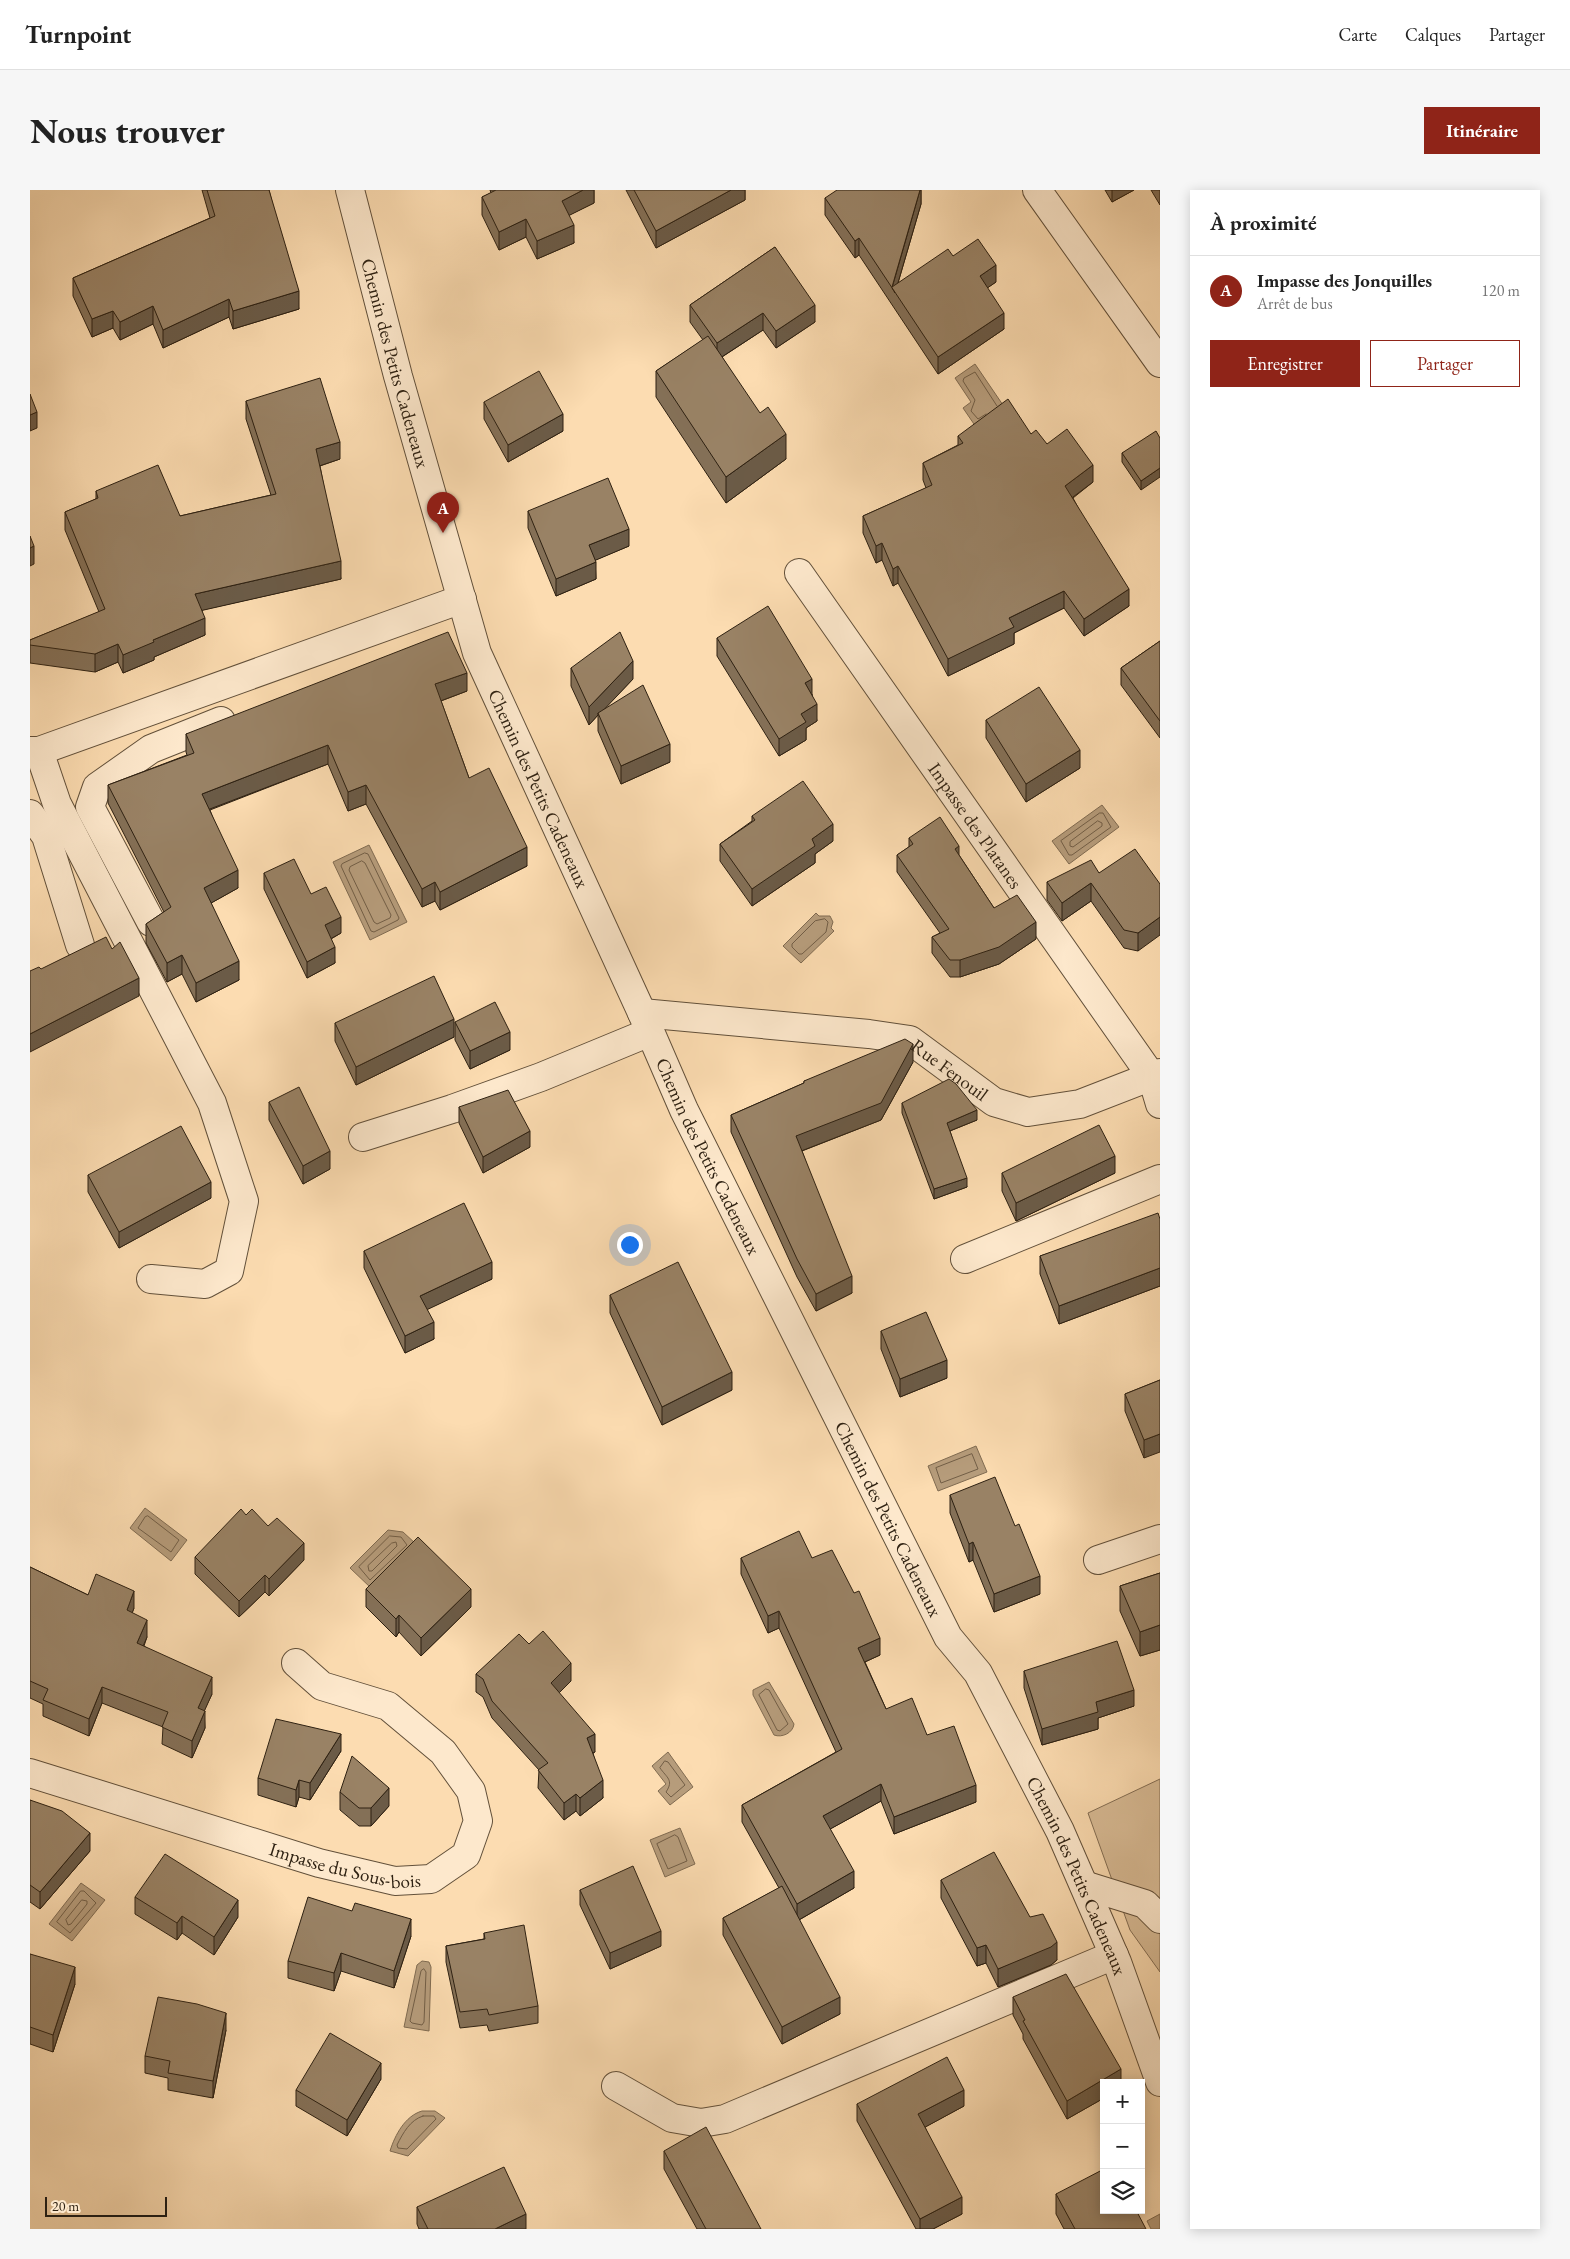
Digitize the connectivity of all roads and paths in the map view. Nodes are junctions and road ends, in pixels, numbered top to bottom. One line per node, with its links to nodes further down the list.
1 (350, 190): 5 (street, Chemin des Petits Cadeneaux)
2 (1037, 190): 3 (street)
3 (1160, 363)
4 (799, 573): 14 (street, Impasse des Platanes)
5 (462, 599): 6 (street, Chemin des Petits Cadeneaux); 9 (street)
6 (469, 625): 7 (street); 13 (street, Chemin des Petits Cadeneaux)
7 (442, 636)
8 (242, 713): 11 (street)
9 (35, 751): 19 (street)
10 (30, 814): 12 (street)
11 (151, 922)
12 (80, 945)
13 (646, 1022): 14 (street, Rue Fenouil); 16 (street); 24 (street, Chemin des Petits Cadeneaux)
14 (1156, 1075): 15 (street, Impasse des Platanes)
15 (1160, 1104)
16 (363, 1137)
17 (1160, 1179): 18 (street)
18 (965, 1259)
19 (151, 1279)
20 (1160, 1539): 21 (street)
21 (1098, 1560)
22 (296, 1663): 23 (street, Impasse du Sous-bois)
23 (30, 1773)
24 (1084, 1885): 25 (street); 26 (street, Chemin des Petits Cadeneaux)
25 (1160, 1919)
26 (1114, 1955): 27 (street, Chemin des Petits Cadeneaux); 28 (street)
27 (1160, 2082)
28 (616, 2086)

